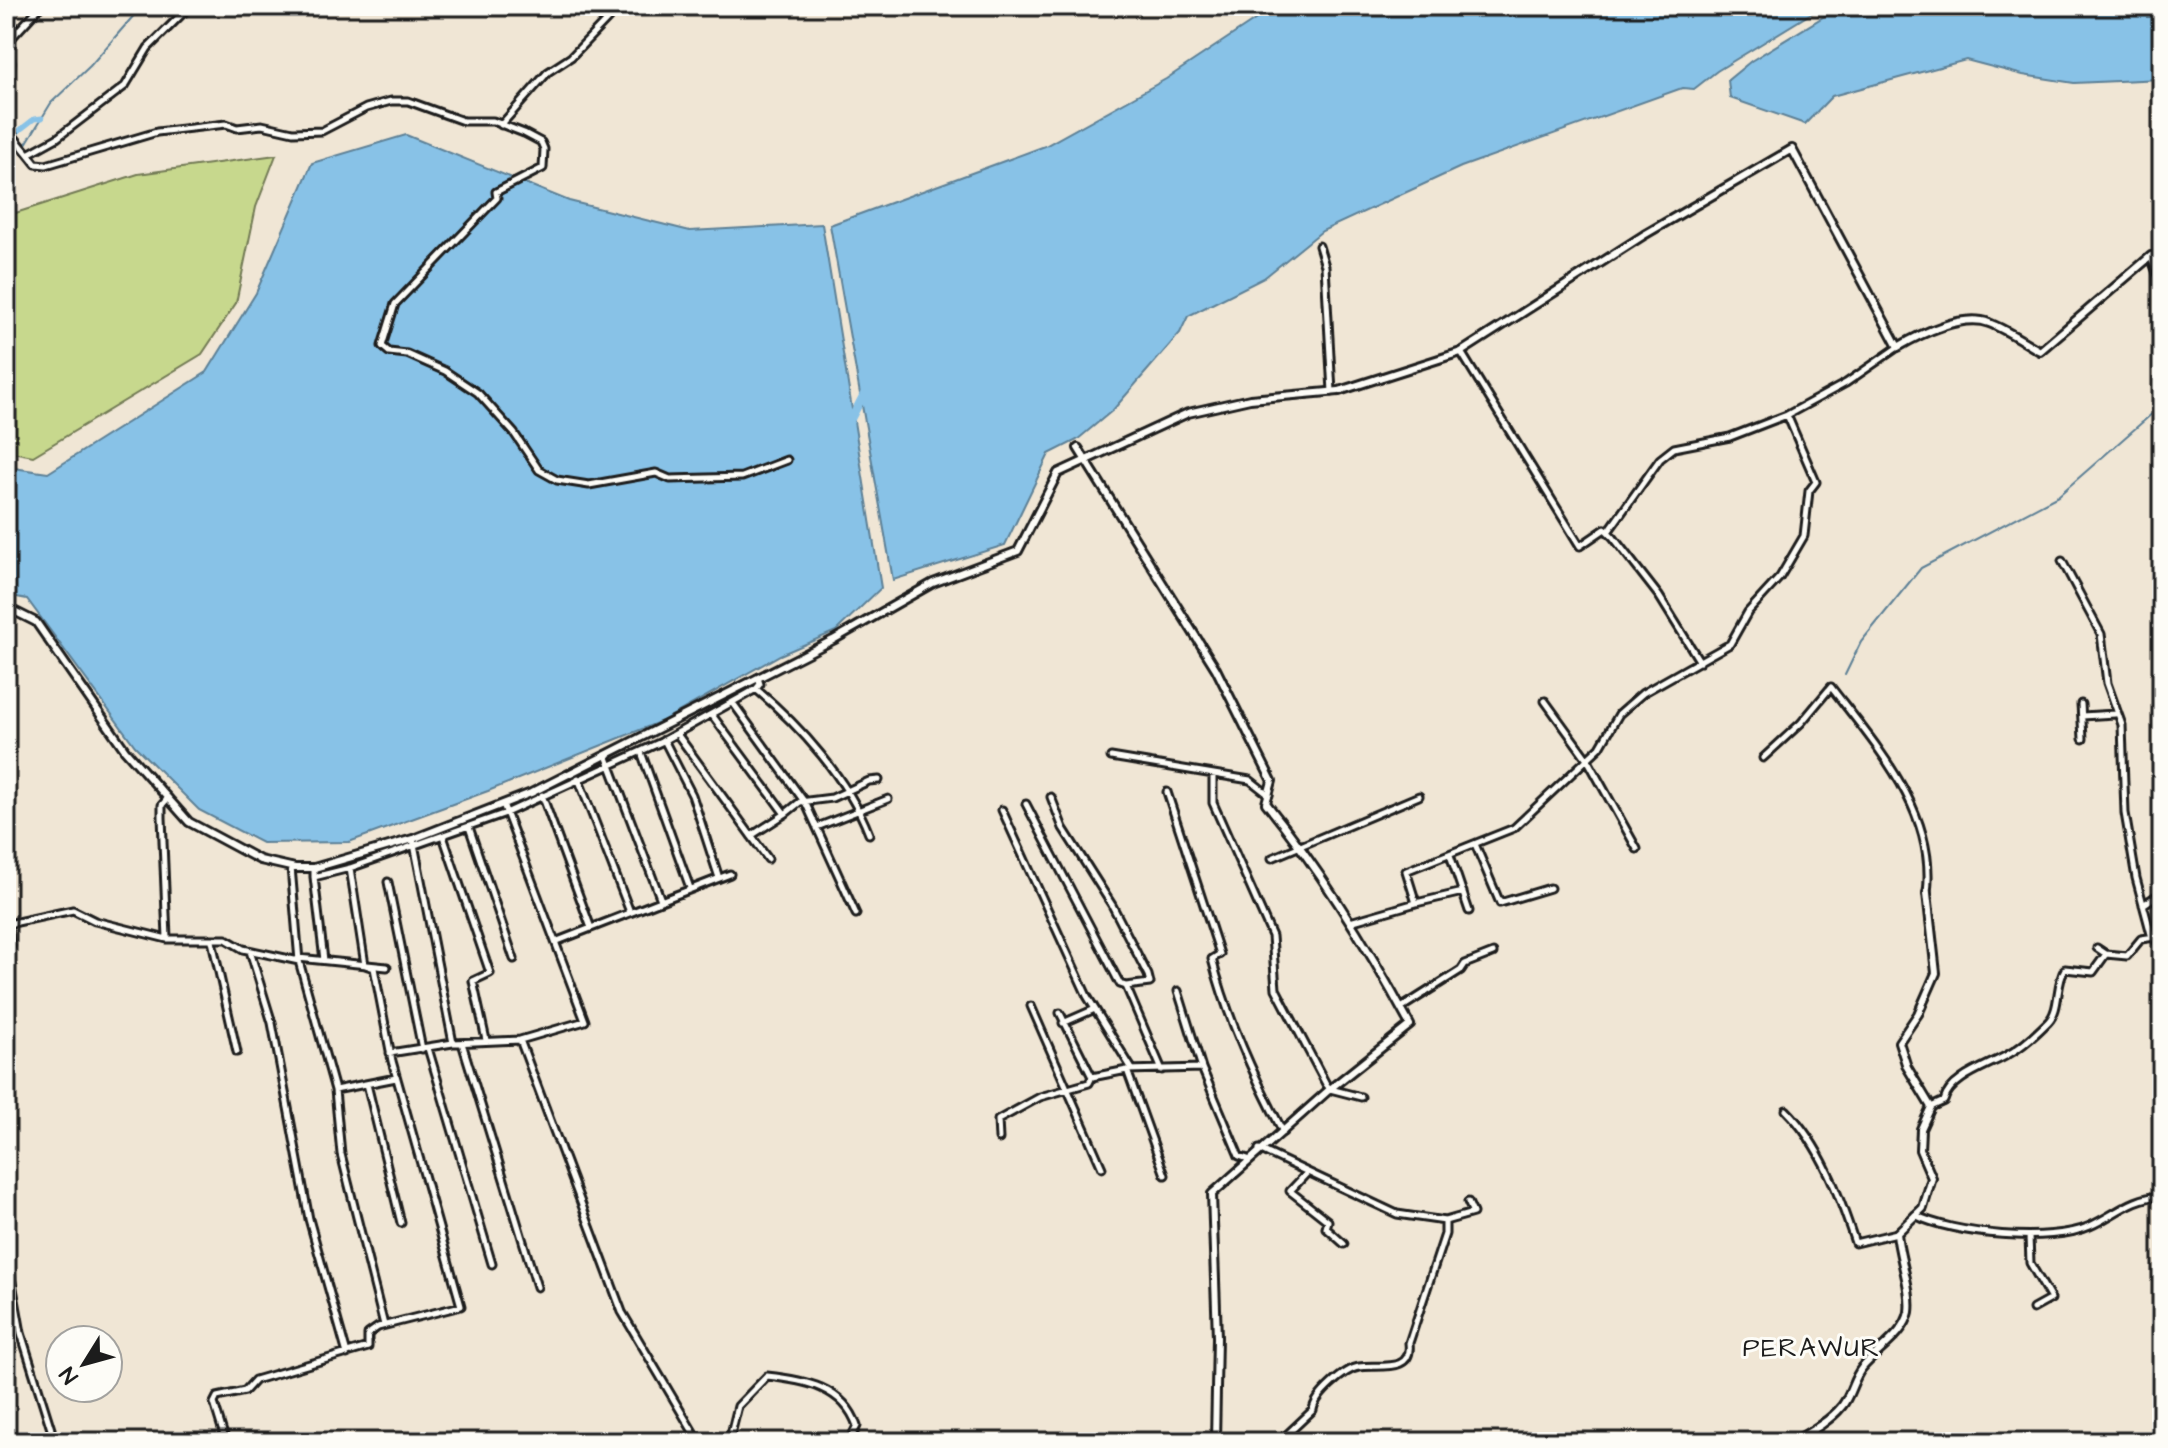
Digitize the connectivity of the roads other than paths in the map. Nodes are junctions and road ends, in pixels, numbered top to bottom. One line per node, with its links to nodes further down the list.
1 (41, 6): 4 (street)
2 (190, 6): 9 (street)
3 (620, 6): 7 (street)
4 (6, 45): 5 (main road)
5 (7, 85): 6 (main road)
6 (6, 99)
7 (501, 125): 9 (street); 17 (street)
8 (6, 127): 9 (street)
9 (28, 154)
10 (1319, 246): 14 (street)
11 (2162, 284): 12 (street)
12 (1898, 347): 13 (street); 15 (street)
13 (1461, 352): 14 (street); 19 (street)
14 (1332, 392): 18 (street)
15 (1787, 415): 19 (street); 22 (street)
16 (1078, 448): 18 (street)
17 (787, 460)
18 (1086, 460): 23 (street); 46 (street)
19 (1608, 532): 22 (street)
20 (2062, 561): 28 (street)
21 (6, 607): 49 (street)
22 (1700, 662): 38 (street)
23 (758, 678): 24 (street); 35 (street)
24 (756, 689): 26 (street); 44 (street)
25 (1545, 701): 38 (street)
26 (733, 703): 29 (street); 52 (street)
27 (2081, 704): 30 (street)
28 (2115, 714): 30 (street); 84 (street)
29 (712, 715): 31 (street); 57 (street)
30 (2082, 716): 32 (street)
31 (677, 734): 33 (street); 62 (street)
32 (2083, 739)
33 (664, 740): 34 (street); 75 (street)
34 (641, 752): 39 (street); 77 (street)
35 (606, 755): 39 (street); 51 (street)
36 (1111, 757): 40 (street)
37 (1763, 758): 81 (street)
38 (1587, 759): 65 (street); 66 (street)
39 (610, 765): 41 (street); 82 (street)
40 (1213, 775): 46 (street); 126 (street)
41 (578, 778): 45 (street); 86 (street)
42 (879, 780): 44 (street)
43 (1167, 792): 132 (street)
44 (845, 793): 52 (street); 54 (street)
45 (542, 795): 56 (street); 89 (street)
46 (1269, 795): 64 (street)
47 (1419, 796): 64 (street)
48 (1051, 797): 106 (street)
49 (168, 798): 70 (street); 92 (street)
50 (888, 799): 54 (street)
51 (503, 804): 56 (street); 63 (street)
52 (806, 804): 57 (street); 59 (street)
53 (1026, 804): 106 (street)
54 (859, 810): 59 (street); 60 (street)
55 (1002, 810): 110 (street)
56 (506, 813): 58 (street); 94 (street)
57 (785, 814): 62 (street)
58 (469, 827): 61 (street); 102 (street)
59 (817, 827): 87 (street)
60 (869, 834)
61 (443, 836): 63 (street); 113 (street)
62 (751, 836): 69 (street)
63 (413, 842): 71 (street); 72 (street); 115 (street)
64 (1299, 844): 68 (street); 88 (street)
65 (1475, 844): 67 (street); 78 (street)
66 (1637, 849)
67 (1450, 855): 79 (street); 83 (street)
68 (1272, 858)
69 (768, 859)
70 (291, 867): 71 (street); 101 (street)
71 (314, 868): 74 (street)
72 (350, 868): 74 (street); 104 (street)
73 (730, 874): 75 (street)
74 (314, 877): 103 (street)
75 (719, 878): 77 (street)
76 (388, 882): 117 (street)
77 (690, 888): 82 (street)
78 (1550, 888)
79 (1463, 892): 83 (street); 85 (street)
80 (2162, 892): 84 (street)
81 (1927, 893): 130 (street)
82 (661, 900): 86 (street)
83 (1416, 903): 88 (street)
84 (2143, 905): 91 (street)
85 (1469, 911)
86 (630, 912): 89 (street)
87 (856, 914)
88 (1350, 922): 109 (street)
89 (591, 928): 94 (street)
90 (2162, 936): 91 (street)
91 (2154, 938): 97 (street); 100 (street)
92 (167, 939): 93 (street); 96 (street)
93 (212, 941): 98 (street); 118 (street)
94 (555, 942): 114 (street)
95 (2097, 948): 100 (street)
96 (6, 949)
97 (2162, 949)
98 (250, 951): 101 (street); 152 (street)
99 (1493, 953): 109 (street)
100 (2106, 954): 130 (street)
101 (298, 959): 103 (street); 127 (street)
102 (514, 959)
103 (324, 960): 104 (street)
104 (365, 965): 105 (street); 119 (street)
105 (387, 967)
106 (1126, 986): 122 (street)
107 (1178, 991): 120 (street)
108 (1031, 1006): 128 (street)
109 (1401, 1008): 126 (street)
110 (1095, 1009): 112 (street); 121 (street)
111 (1060, 1013): 112 (street)
112 (1063, 1023): 123 (street)
113 (486, 1040): 114 (street); 116 (street)
114 (520, 1040): 156 (street)
115 (453, 1043): 116 (street); 117 (street)
116 (462, 1043): 149 (street)
117 (425, 1048): 119 (street); 148 (street)
118 (237, 1052)
119 (390, 1053): 124 (street)
120 (1202, 1068): 122 (street); 135 (street)
121 (1130, 1070): 122 (street); 123 (street); 138 (street)
122 (1162, 1070)
123 (1092, 1077): 128 (street)
124 (396, 1078): 125 (street); 151 (street)
125 (367, 1084): 127 (street); 143 (street)
126 (1330, 1089): 129 (street); 132 (street)
127 (335, 1090): 151 (street)
128 (1068, 1090): 133 (street); 136 (street)
129 (1361, 1097)
130 (1931, 1107): 141 (street)
131 (1786, 1110): 144 (street)
132 (1283, 1132): 134 (street)
133 (999, 1139)
134 (1259, 1149): 135 (street); 137 (street)
135 (1248, 1159): 159 (street)
136 (1102, 1168)
137 (1306, 1174): 142 (street); 146 (street)
138 (1165, 1175)
139 (2162, 1196): 145 (street)
140 (1468, 1202): 142 (street)
141 (1915, 1215): 144 (street); 145 (street)
142 (1445, 1221): 160 (street)
143 (401, 1223)
144 (1897, 1233): 161 (street)
145 (2029, 1236): 150 (street)
146 (1344, 1244)
147 (6, 1249): 154 (street)
148 (492, 1264)
149 (537, 1287)
150 (2033, 1309)
151 (384, 1325): 152 (street)
152 (347, 1354): 155 (street)
153 (2156, 1433): 162 (street)
154 (55, 1442)
155 (226, 1442)
156 (699, 1442)
157 (729, 1442): 158 (street)
158 (849, 1442)
159 (1215, 1442)
160 (1279, 1442)
161 (1793, 1442)
162 (2162, 1442)

